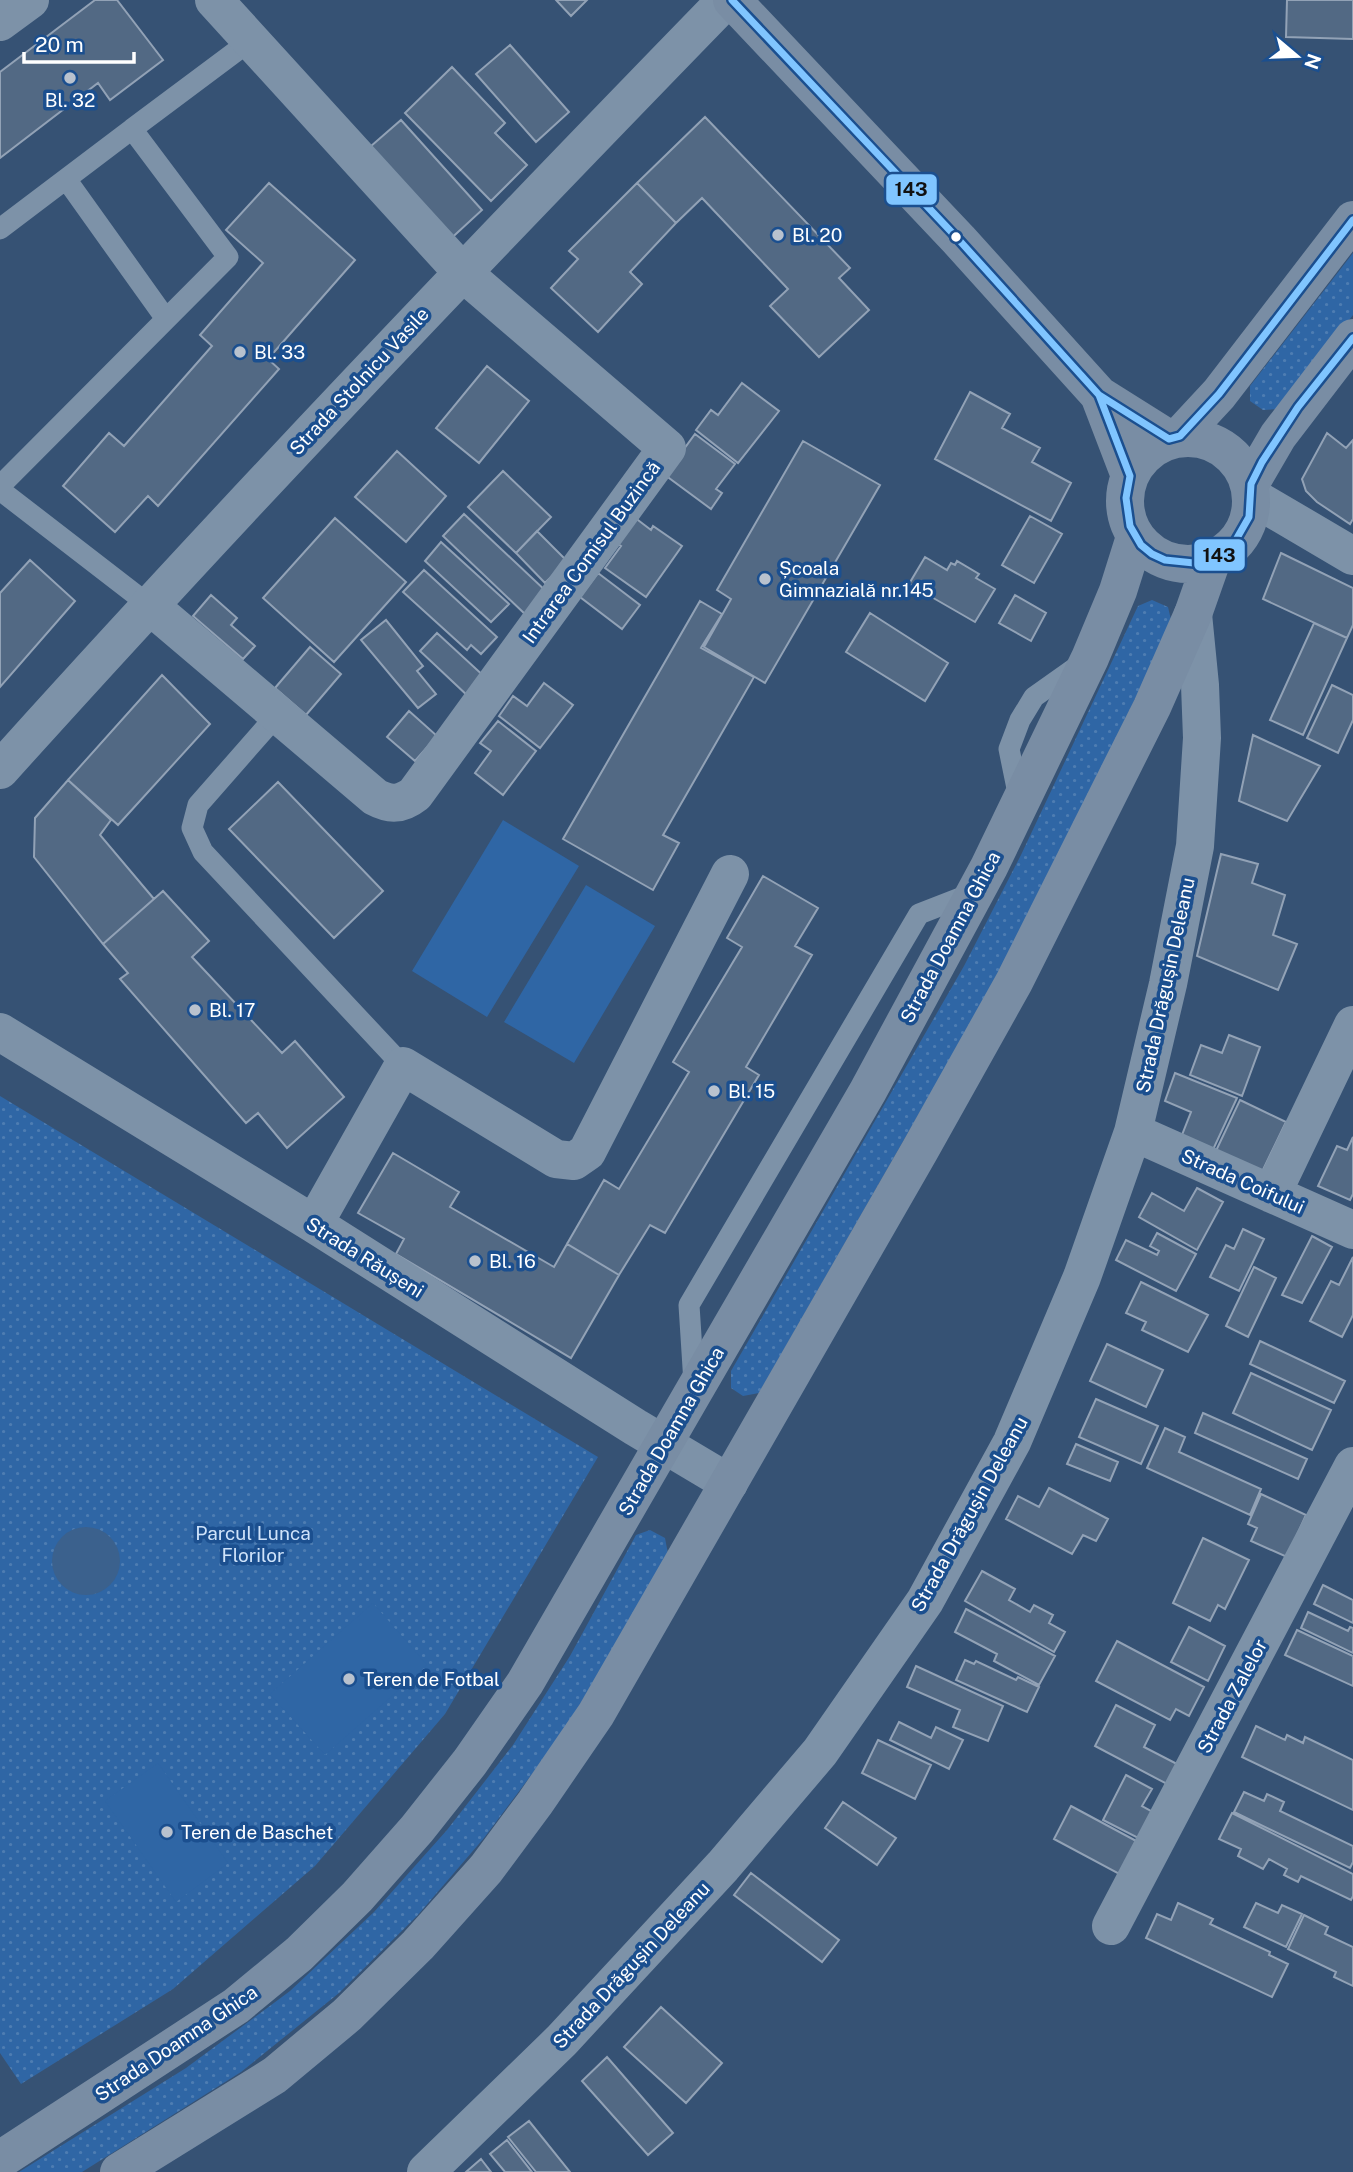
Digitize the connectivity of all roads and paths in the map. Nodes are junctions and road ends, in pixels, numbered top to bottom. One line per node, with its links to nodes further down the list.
1 (30, 0): 5 (street)
2 (214, 0): 6 (street, Intrarea Comisul Buzincă)
3 (726, 0): 11 (street, Strada Stolnicu Vasile)
4 (733, 0): 14 (main road)
5 (0, 22)
6 (250, 41): 7 (lane); 11 (street, Intrarea Comisul Buzincă)
7 (132, 129): 8 (lane); 12 (lane)
8 (66, 179): 10 (lane); 12 (lane)
9 (1353, 220): 15 (main road)
10 (0, 229)
11 (462, 272): 22 (street, Strada Stolnicu Vasile); 24 (street, Intrarea Comisul Buzincă)
12 (166, 319): 17 (lane)
13 (1353, 338): 18 (main road)
14 (1098, 395): 15 (main road); 16 (main road)
15 (1175, 438): 16 (main road); 18 (main road)
16 (1130, 476): 19 (main road)
17 (0, 488): 22 (lane)
18 (1251, 490): 20 (street); 21 (main road)
19 (1135, 537): 21 (main road); 34 (main road, Strada Doamna Ghica)
20 (1353, 555)
21 (1212, 560): 23 (main road)
22 (149, 605): 24 (street, Intrarea Comisul Buzincă); 25 (street, Strada Stolnicu Vasile)
23 (1193, 614): 30 (street, Strada Drăgușin Deleanu); 36 (main road)
24 (277, 715): 29 (lane)
25 (0, 770)
26 (730, 874): 29 (street)
27 (1353, 1026): 31 (street)
28 (0, 1032): 32 (street, Strada Răușeni)
29 (403, 1066): 32 (street)
30 (1133, 1132): 31 (street, Strada Coifului); 40 (street, Strada Drăgușin Deleanu)
31 (1272, 1194): 33 (street, Strada Coifului)
32 (314, 1224): 34 (street, Strada Răușeni)
33 (1353, 1230)
34 (663, 1444): 36 (street, Strada Răușeni); 38 (main road, Strada Doamna Ghica)
35 (1353, 1466): 37 (street, Strada Zalelor)
36 (729, 1483): 39 (main road)
37 (1111, 1926)
38 (0, 2160)
39 (120, 2172)
40 (426, 2172)

